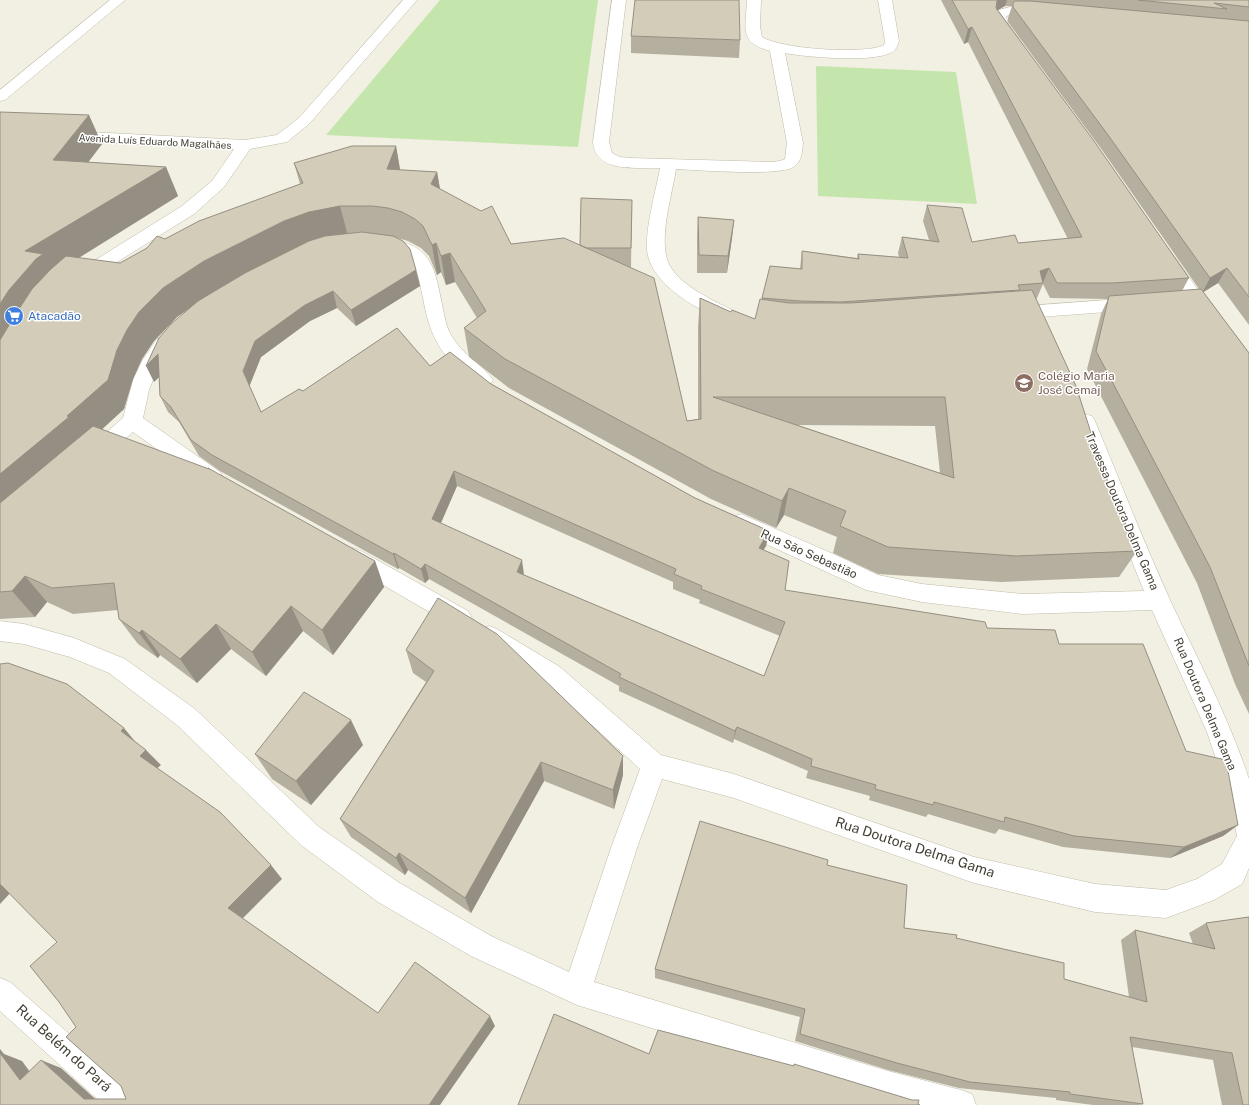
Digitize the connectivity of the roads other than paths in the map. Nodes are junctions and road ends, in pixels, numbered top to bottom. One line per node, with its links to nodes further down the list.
1 (118, 0): 9 (street)
2 (410, 0): 11 (street, Avenida Luís Eduardo Magalhães)
3 (619, 0): 12 (street)
4 (754, 0): 7 (street)
5 (885, 0): 7 (street)
6 (1056, 13): 8 (street)
7 (777, 49): 12 (street)
8 (1021, 52)
9 (0, 97)
10 (55, 135): 11 (street, Avenida Luís Eduardo Magalhães)
11 (245, 145): 15 (street)
12 (669, 164): 19 (street)
13 (363, 242): 23 (street)
14 (1161, 250): 20 (street)
15 (65, 289)
16 (1149, 303): 17 (street)
17 (1041, 310): 18 (street); 21 (street)
18 (993, 314)
19 (742, 318)
20 (1214, 324)
21 (1049, 332)
22 (174, 333): 25 (street)
23 (495, 390)
24 (1078, 404): 30 (street, Travessa Doutora Delma Gama)
25 (132, 421): 26 (street); 27 (street)
26 (79, 467)
27 (233, 490)
28 (723, 515): 30 (street, Rua São Sebastião)
29 (337, 548): 32 (street, Rua Doutora Delma Gama)
30 (1159, 600): 33 (street, Rua Doutora Delma Gama)
31 (0, 631): 35 (street)
32 (654, 765): 34 (street, Rua Doutora Delma Gama); 35 (street)
33 (1249, 833)
34 (1249, 840)
35 (578, 991): 38 (street)
36 (0, 992): 37 (street, Rua Belém do Pará)
37 (127, 1105)
38 (961, 1105)

